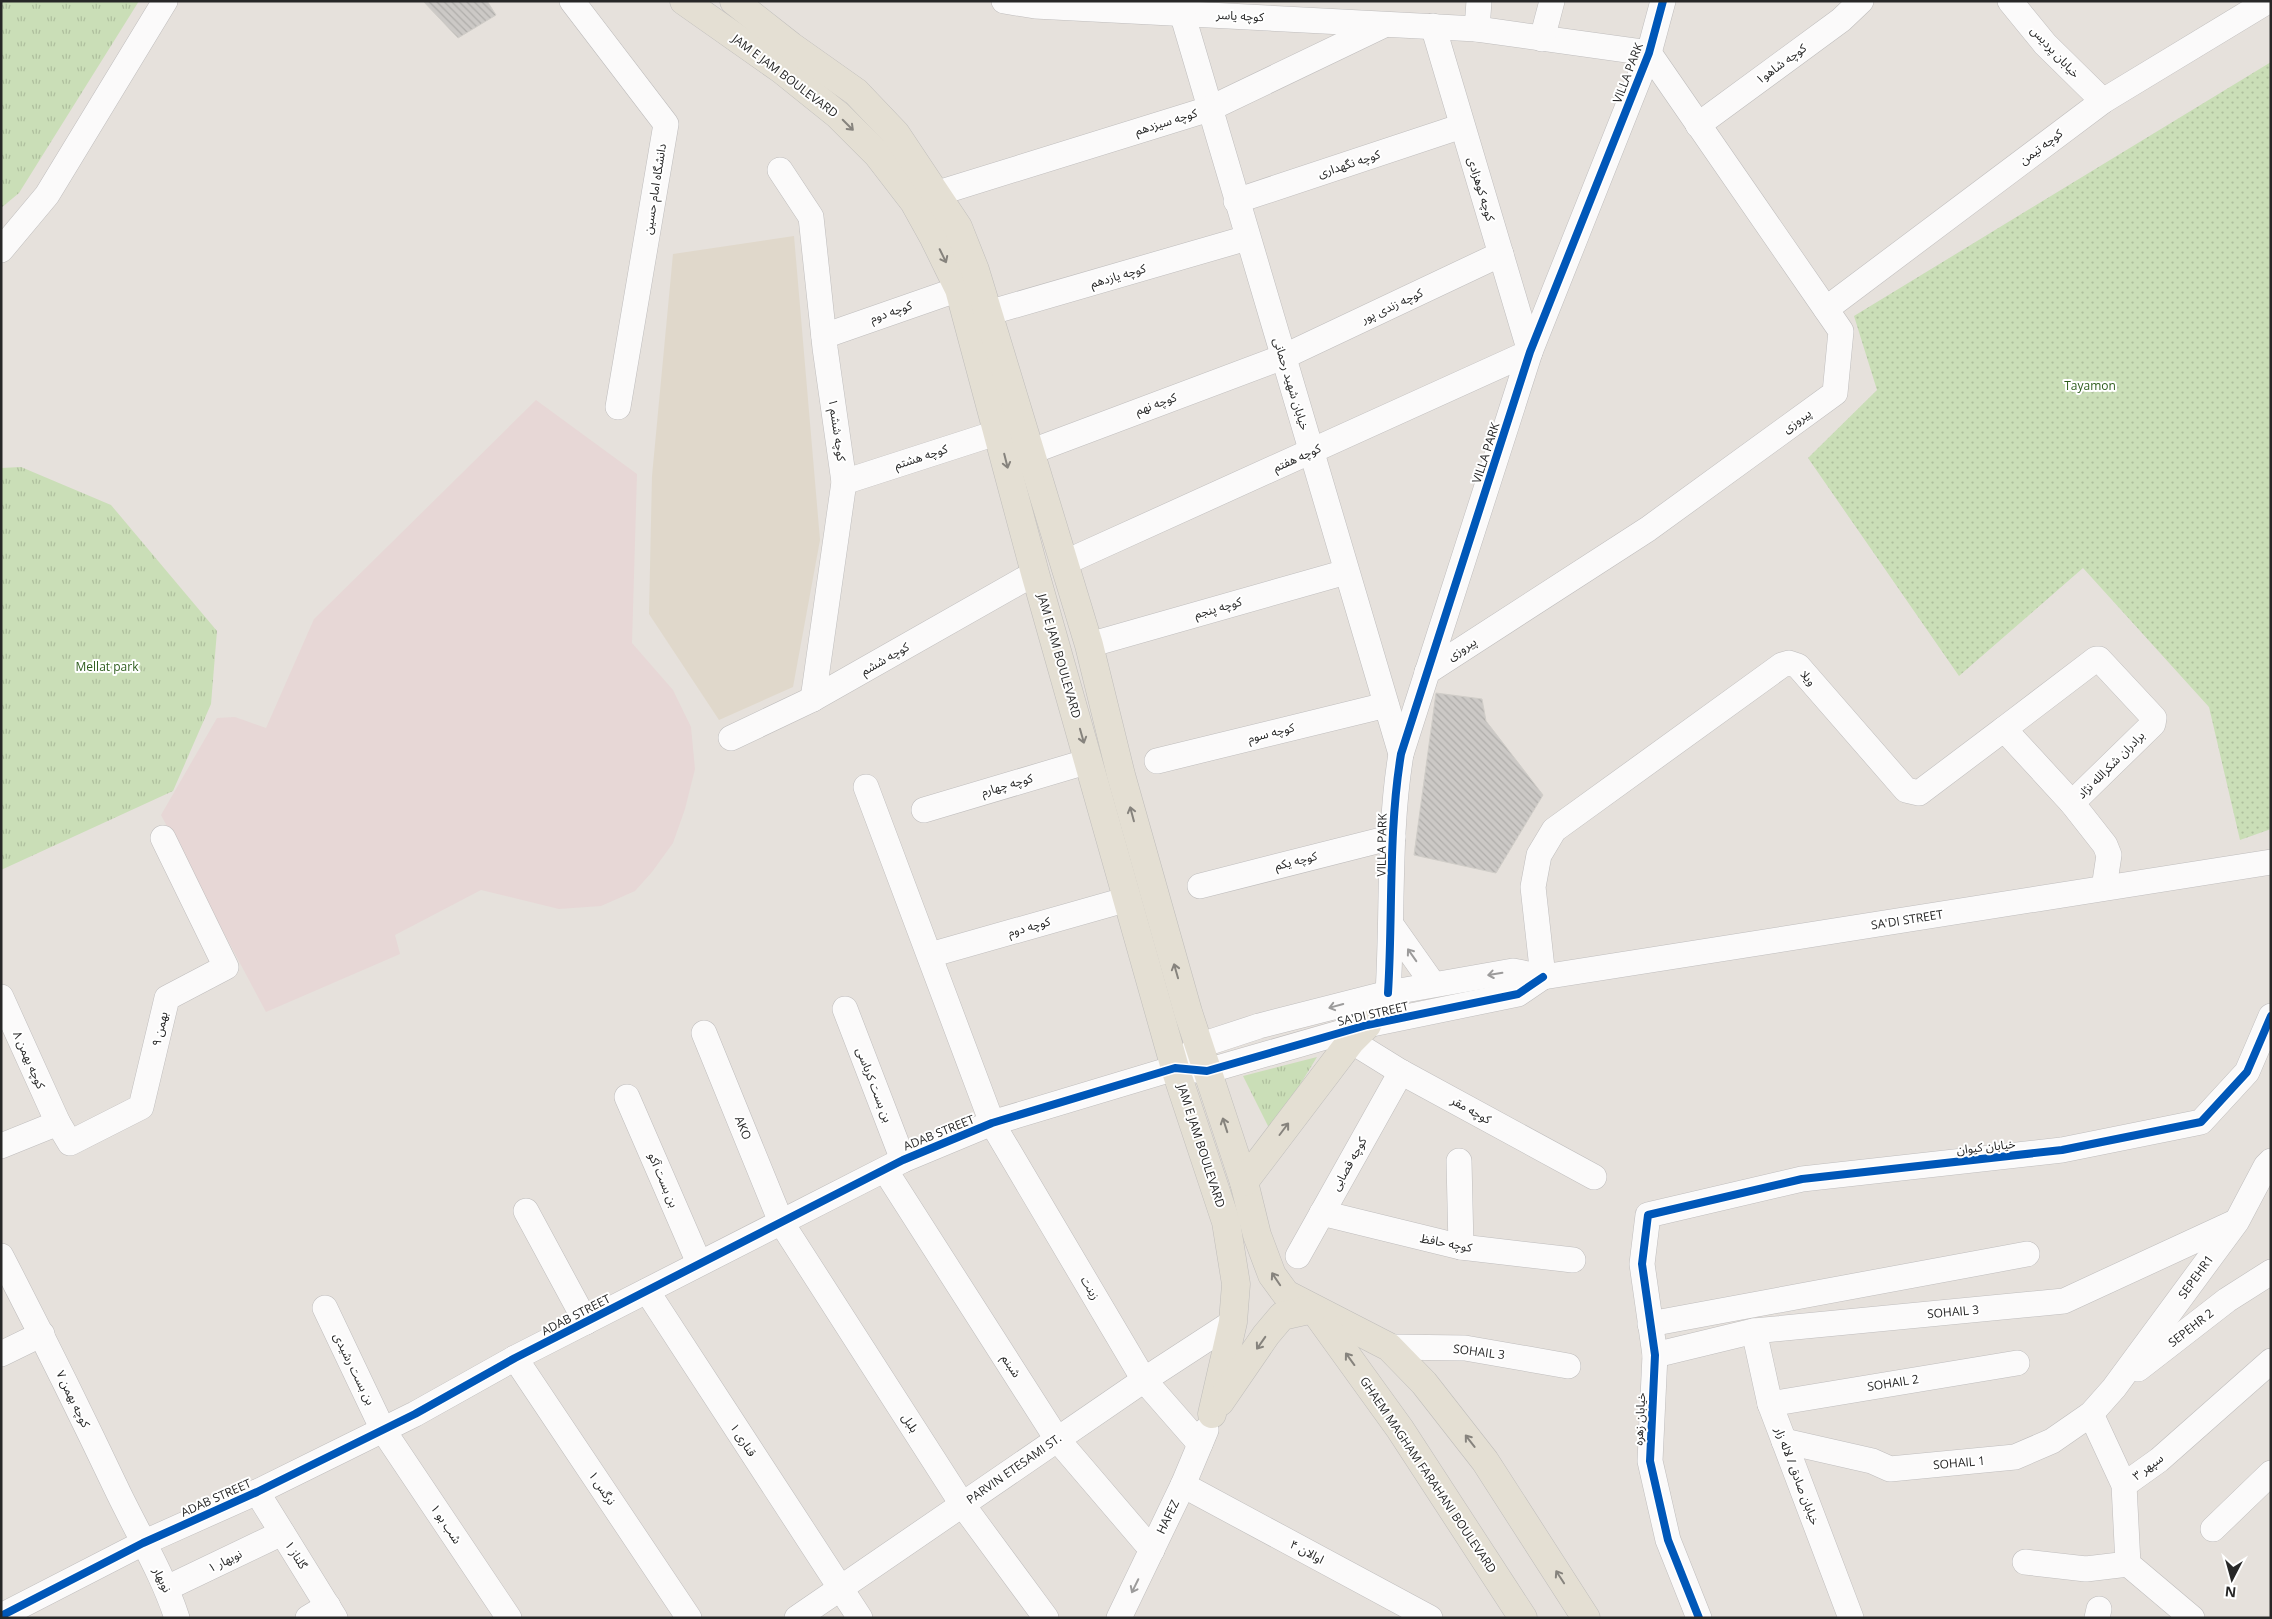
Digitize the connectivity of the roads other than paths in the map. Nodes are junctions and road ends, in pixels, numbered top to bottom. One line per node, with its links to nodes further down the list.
1 (164, 1): 27 (street)
2 (572, 1): 35 (street, دانشگاه امام حسین)
3 (684, 1): 29 (main road, JAM E JAM BOULEVARD, one-way to 29)
4 (734, 1): 24 (main road)
5 (1004, 1): 13 (street, کوچه یاسر)
6 (1480, 1): 16 (street)
7 (1552, 1): 17 (street)
8 (1664, 1): 18 (street, VILLA PARK)
9 (1862, 1): 12 (street, کوچه شاهو۱)
10 (2010, 1): 19 (street, خیابان پردیس)
11 (2268, 1): 19 (street, کوچه تیمن)
12 (1835, 11): 21 (street, کوچه شاهو۱)
13 (1182, 14): 14 (street, کوچه یاسر); 20 (street, خیابان شهید رحمانی)
14 (1386, 24): 15 (street, کوچه یاسر); 20 (street, کوچه سیزدهم)
15 (1433, 26): 16 (street, کوچه یاسر); 22 (street, کوچه کوهزادی)
16 (1477, 29): 17 (street, کوچه یاسر)
17 (1542, 39): 18 (street, کوچه یاسر)
18 (1649, 53): 21 (street, پیروزی); 33 (street, VILLA PARK)
19 (2103, 101): 30 (street, کوچه تیمن)
20 (1209, 109): 24 (street, کوچه سیزدهم); 25 (street, خیابان شهید رحمانی)
21 (1698, 125): 30 (street, پیروزی)
22 (1462, 126): 25 (street, کوچه نگهداری); 28 (street, کوچه کوهزادی)
23 (780, 170): 32 (street, کوچه ششم ۱)
24 (935, 194): 31 (main road)
25 (1236, 201): 26 (street, خیابان شهید رحمانی)
26 (1247, 238): 31 (street, کوچه یازدهم); 34 (street, خیابان شهید رحمانی)
27 (1, 250)
28 (1500, 254): 33 (street, کوچه کوهزادی); 34 (street, کوچه زندی پور)
29 (959, 289): 32 (street, کوچه دوم); 36 (main road, JAM E JAM BOULEVARD)
30 (1826, 309): 44 (street, پیروزی)
31 (988, 313): 38 (main road)
32 (824, 336): 39 (street, کوچه ششم ۱)
33 (1530, 352): 37 (street, کوچه هفتم); 44 (street, VILLA PARK)
34 (1283, 357): 37 (street, خیابان شهید رحمانی); 38 (street, کوچه نهم)
35 (618, 407)
36 (999, 432): 39 (street, کوچه هشتم); 42 (main road, JAM E JAM BOULEVARD, one-way to 42)
37 (1310, 451): 40 (street, کوچه هفتم); 41 (street, خیابان شهید رحمانی)
38 (1030, 452): 40 (main road)
39 (844, 482): 45 (street, کوچه ششم ۱)
40 (1064, 563): 42 (main road); 43 (main road)
41 (1346, 572): 43 (street, کوچه پنجم); 46 (street, خیابان شهید رحمانی)
42 (1035, 573): 45 (street, کوچه ششم); 51 (main road, JAM E JAM BOULEVARD, one-way to 51)
43 (1089, 645): 71 (main road, one-way to 43)
44 (1427, 672): 49 (street, VILLA PARK)
45 (813, 699): 48 (street, کوچه ششم)
46 (1386, 705): 49 (street, خیابان شهید رحمانی); 50 (street, کوچه سوم)
47 (2004, 729): 53 (street); 53 (street, برادران شکرالله نژاد); 63 (street, ویلا)
48 (731, 738)
49 (1400, 754): 55 (street, VILLA PARK)
50 (1157, 761)
51 (1089, 762): 54 (street, کوچه چهارم); 60 (main road, JAM E JAM BOULEVARD)
52 (866, 786): 62 (street, زینت)
53 (2072, 803): 59 (street)
54 (924, 810)
55 (1393, 837): 58 (street, کوچه یکم); 61 (street, VILLA PARK)
56 (163, 838): 75 (street, بهمن ۹)
57 (2271, 862): 59 (street, SA'DI STREET)
58 (1200, 886)
59 (2104, 888): 63 (street, SA'DI STREET)
60 (1128, 900): 62 (street, کوچه دوم); 72 (main road, JAM E JAM BOULEVARD)
61 (1392, 926): 64 (street, one-way to 61); 65 (street, VILLA PARK)
62 (930, 955): 76 (street, زینت)
63 (1543, 977): 64 (street, SA'DI STREET, one-way to 64); 70 (street, SA'DI STREET)
64 (1433, 984): 65 (street, SA'DI STREET)
65 (1388, 992): 71 (street, SA'DI STREET, one-way to 71)
66 (1, 998): 75 (street, کوچه بهمن ۸)
67 (845, 1010): 80 (street, بن بست کرباسی)
68 (2271, 1016): 85 (street, خیابان کیوان)
69 (704, 1033): 87 (street, AKO)
70 (1359, 1033): 71 (street, SA'DI STREET); 73 (street, کوچه مقر); 82 (main road, one-way to 70)
71 (1202, 1058): 72 (street); 82 (main road, one-way to 71)
72 (1175, 1068): 76 (street, ADAB STREET); 99 (main road, JAM E JAM BOULEVARD)
73 (1401, 1072): 81 (street, کوچه مقر); 84 (street, کوچه قصابی)
74 (627, 1097): 93 (street, بن بست آکو)
75 (58, 1123): 77 (street)
76 (992, 1123): 80 (street, ADAB STREET); 110 (street, زینت)
77 (1, 1146)
78 (1459, 1161): 88 (street)
79 (2271, 1161): 86 (street, SEPEHR1)
80 (894, 1165): 87 (street, ADAB STREET); 116 (street, شبنم)
81 (1594, 1177)
82 (1244, 1182): 97 (main road, one-way to 82)
83 (526, 1211): 98 (street)
84 (1322, 1213): 88 (street, کوچه حافظ); 91 (street, کوچه قصابی)
85 (1648, 1215): 100 (street, خیابان زهره)
86 (2237, 1221): 101 (street, SOHAIL 3); 111 (street, SEPEHR1)
87 (781, 1222): 93 (street, ADAB STREET); 123 (street, بلبل)
88 (1461, 1247): 92 (street, کوچه حافظ)
89 (2027, 1254): 100 (street)
90 (1, 1256): 102 (street, کوچه بهمن ۷)
91 (1298, 1256)
92 (1573, 1260)
93 (699, 1263): 95 (street, ADAB STREET)
94 (2271, 1272): 111 (street, SEPEHR 2)
95 (647, 1291): 98 (street, ADAB STREET); 131 (street, قناری ۱)
96 (325, 1308): 115 (street, بن بست رشیدی)
97 (1313, 1309): 103 (main road); 113 (main road, one-way to 113); 142 (main road, GHAEM MAGHAM FARAHANI BOULEVARD, one-way to 97)
98 (586, 1322): 106 (street, ADAB STREET)
99 (1233, 1322): 110 (street, PARVIN ETESAMI ST.); 113 (main road, JAM E JAM BOULEVARD)
100 (1650, 1324): 105 (street, خیابان زهره)
101 (1754, 1331): 105 (street, SOHAIL 3); 112 (street, خیابان صادق / لاله زار)
102 (42, 1334): 104 (street); 126 (street, کوچه بهمن ۷)
103 (1389, 1347): 109 (street, SOHAIL 3); 143 (main road, one-way to 103)
104 (1, 1354)
105 (1654, 1355): 144 (street, خیابان زهره)
106 (515, 1358): 115 (street, ADAB STREET); 136 (street, نرگس ۱)
107 (2271, 1361): 120 (street, سپهر ۳)
108 (2017, 1363): 112 (street, SOHAIL 2)
109 (1568, 1366)
110 (1144, 1380): 116 (street, PARVIN ETESAMI ST.); 118 (street, زینت)
111 (2114, 1388): 114 (street, SOHAIL 1)
112 (1770, 1404): 117 (street, خیابان صادق / لاله زار)
113 (1212, 1414): 118 (street, HAFEZ)
114 (2091, 1414): 117 (street, SOHAIL 1); 120 (street)
115 (383, 1430): 122 (street, ADAB STREET); 135 (street, شب بو ۱)
116 (1057, 1439): 123 (street, PARVIN ETESAMI ST.); 127 (street, شبنم)
117 (1784, 1441): 145 (street, خیابان صادق / لاله زار)
118 (1200, 1444): 121 (street, HAFEZ)
119 (2271, 1473): 124 (street)
120 (2124, 1485): 129 (street, سپهر ۳)
121 (1183, 1486): 127 (street, HAFEZ); 141 (street, اوالان ۴)
122 (257, 1492): 125 (street, گلناز ۱); 126 (street, ADAB STREET)
123 (962, 1504): 131 (street, PARVIN ETESAMI ST.); 139 (street, بلبل)
124 (2213, 1529)
125 (282, 1533): 130 (street, نوبهار ۱); 132 (street, گلناز ۱)
126 (143, 1543): 130 (street, نوبهار); 133 (street, ADAB STREET)
127 (1152, 1550): 140 (street, HAFEZ, one-way to 140)
128 (2025, 1562): 129 (street)
129 (2128, 1564): 146 (street)
130 (168, 1588): 134 (street, نوبهار)
131 (840, 1588): 137 (street, PARVIN ETESAMI ST.); 138 (street, قناری ۱)
132 (324, 1614)
133 (1, 1616)
134 (177, 1618)
135 (509, 1618)
136 (689, 1618)
137 (797, 1618)
138 (860, 1618)
139 (1046, 1618)
140 (1119, 1618)
141 (1430, 1618)
142 (1524, 1618)
143 (1586, 1618)
144 (1699, 1618)
145 (1851, 1618)
146 (2192, 1618)

